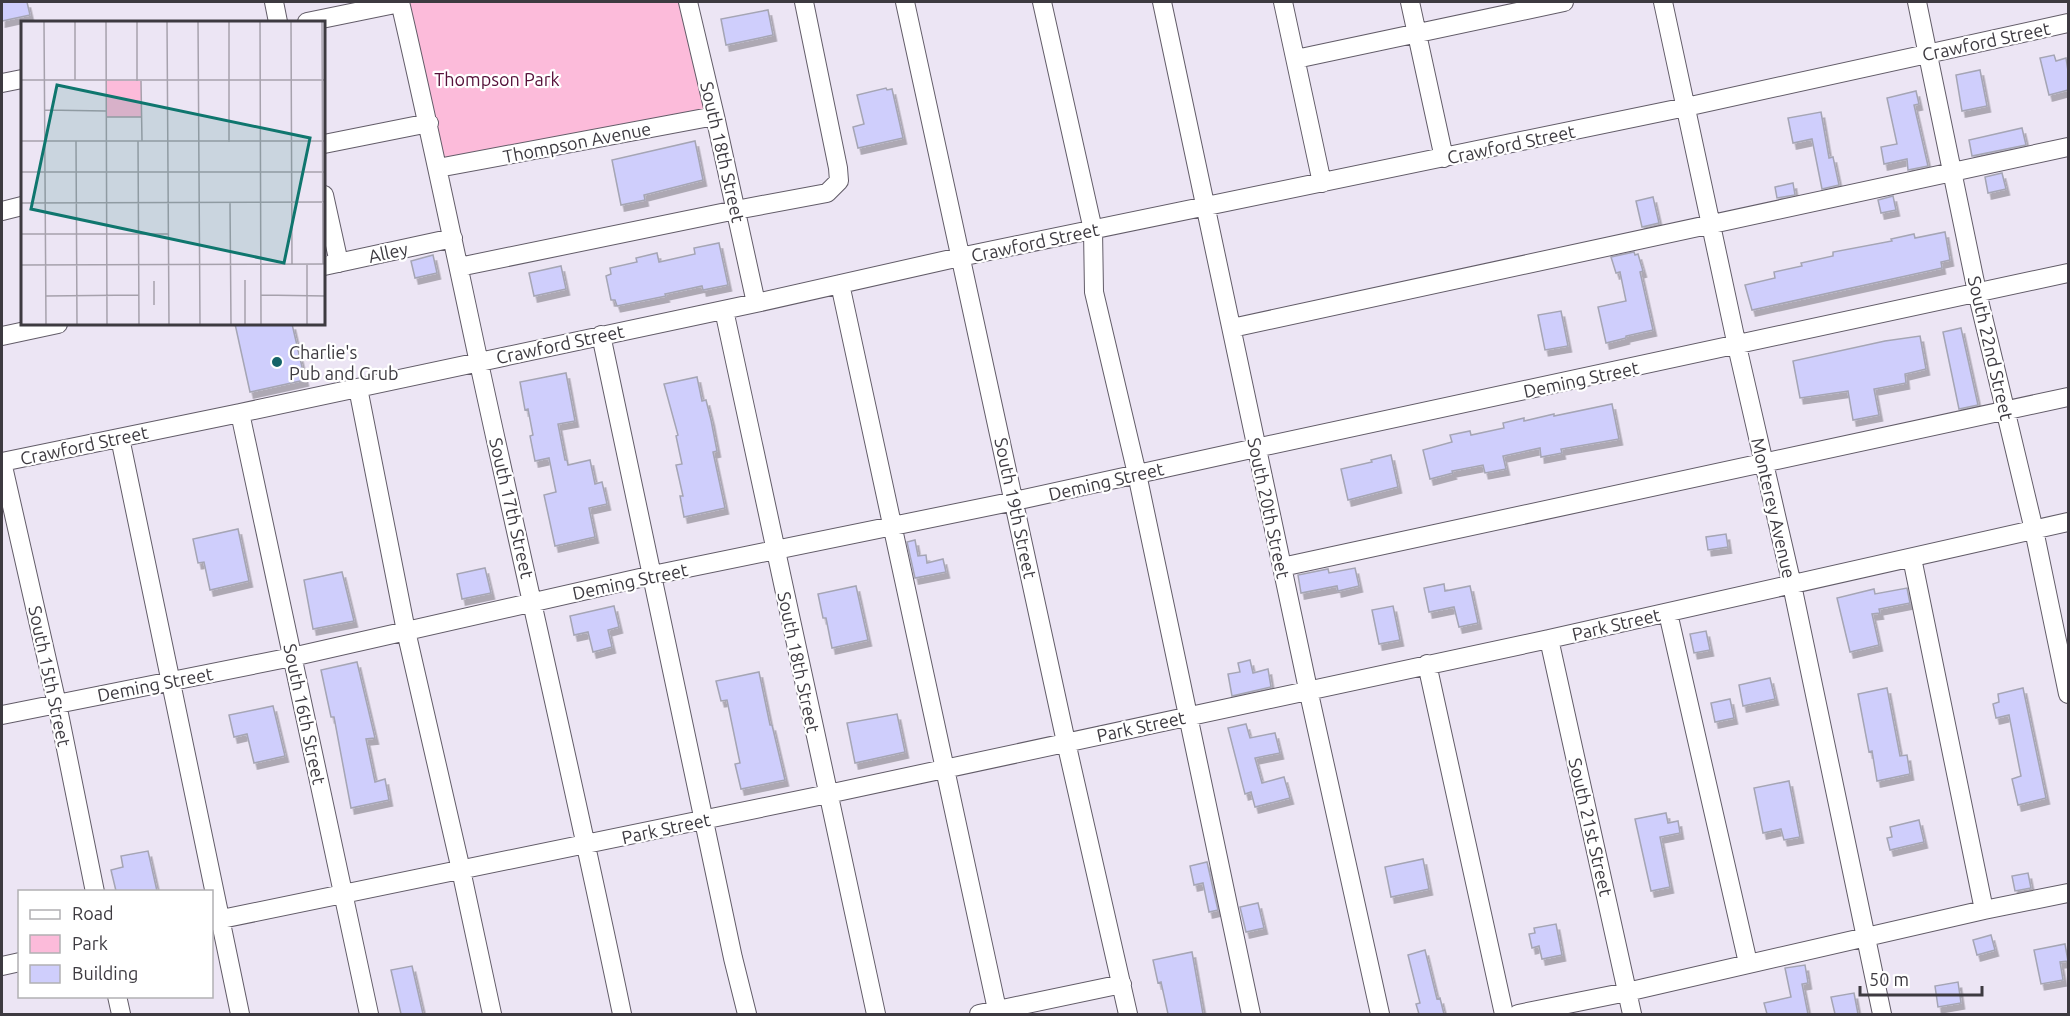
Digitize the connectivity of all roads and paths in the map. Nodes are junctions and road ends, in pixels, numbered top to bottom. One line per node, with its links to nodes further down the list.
1 (274, 2): 14 (street)
2 (400, 2): 15 (street); 24 (street, South 17th Street)
3 (688, 2): 23 (street, South 18th Street)
4 (804, 2): 34 (street)
5 (905, 2): 39 (street, South 19th Street)
6 (1042, 2): 37 (street)
7 (1162, 2): 32 (street, South 20th Street)
8 (1283, 2): 19 (street)
9 (1410, 2): 17 (street)
10 (1564, 2): 13 (street)
11 (1663, 2): 22 (street, Monterey Avenue)
12 (1917, 2): 18 (street, South 22nd Street)
13 (1543, 4): 17 (street)
14 (278, 21)
15 (313, 21)
16 (2068, 23): 18 (street, Crawford Street)
17 (1417, 33): 19 (street); 27 (street)
18 (1928, 53): 22 (street, Crawford Street); 29 (street, South 22nd Street)
19 (1296, 59): 30 (street)
20 (21, 79): 21 (street)
21 (2, 83)
22 (1686, 107): 27 (street, Crawford Street); 36 (street, Monterey Avenue)
23 (715, 116): 28 (street, Thompson Avenue); 34 (street, South 18th Street)
24 (429, 123): 25 (street); 28 (street, South 17th Street)
25 (326, 144)
26 (2068, 147): 29 (street)
27 (1444, 158): 30 (street, Crawford Street)
28 (438, 168): 38 (street, South 17th Street)
29 (1952, 172): 36 (street); 44 (street, South 22nd Street)
30 (1322, 183): 32 (street, Crawford Street)
31 (21, 206): 33 (street)
32 (1207, 206): 37 (street, Crawford Street); 48 (street, South 20th Street)
33 (2, 210)
34 (736, 210): 41 (street); 45 (street, South 18th Street)
35 (326, 212): 40 (street)
36 (1711, 225): 48 (street); 51 (street, Monterey Avenue)
37 (1093, 230): 39 (street, Crawford Street); 61 (street)
38 (453, 238): 40 (street, Alley); 41 (street, South 17th Street)
39 (960, 257): 43 (street, Crawford Street); 62 (street, South 19th Street)
40 (332, 265)
41 (459, 267): 52 (street, South 17th Street)
42 (2068, 273): 44 (street, Deming Street)
43 (840, 284): 45 (street, Crawford Street); 64 (street)
44 (1977, 292): 51 (street, Deming Street); 55 (street, South 22nd Street)
45 (756, 303): 46 (street, Crawford Street)
46 (724, 310): 50 (street, Crawford Street); 66 (street, South 18th Street)
47 (49, 326): 49 (street)
48 (1232, 328): 58 (street, South 20th Street)
49 (2, 336)
50 (602, 336): 52 (street, Crawford Street); 69 (street)
51 (1737, 346): 58 (street, Deming Street); 60 (street, Monterey Avenue)
52 (479, 362): 53 (street, Crawford Street); 71 (street, South 17th Street)
53 (358, 388): 56 (street, Crawford Street); 73 (street)
54 (2068, 398): 55 (street)
55 (2005, 411): 60 (street); 65 (street, South 22nd Street)
56 (240, 413): 57 (street, Crawford Street); 75 (street, South 16th Street)
57 (120, 438): 59 (street, Crawford Street); 77 (street)
58 (1256, 448): 61 (street, Deming Street); 68 (street, South 20th Street)
59 (2, 462): 80 (street, South 15th Street)
60 (1764, 464): 68 (street); 70 (street, Monterey Avenue)
61 (1137, 474): 62 (street, Deming Street); 82 (street)
62 (1015, 501): 64 (street, Deming Street); 83 (street, South 19th Street)
63 (2068, 522): 65 (street, Park Street)
64 (893, 526): 66 (street, Deming Street); 84 (street)
65 (2034, 530): 67 (street, Park Street); 79 (street, South 22nd Street)
66 (775, 551): 69 (street, Deming Street); 85 (street, South 18th Street)
67 (1912, 558): 70 (street, Park Street); 94 (street)
68 (1282, 567): 78 (street, South 20th Street)
69 (653, 575): 71 (street, Deming Street); 86 (street)
70 (1792, 585): 72 (street, Park Street); 96 (street, Monterey Avenue)
71 (533, 603): 73 (street, Deming Street); 87 (street, South 17th Street)
72 (1668, 613): 74 (street, Park Street); 98 (street)
73 (406, 631): 75 (street, Deming Street); 88 (street)
74 (1549, 639): 76 (street, Park Street); 101 (street, South 21st Street)
75 (292, 657): 77 (street, Deming Street); 91 (street, South 16th Street)
76 (1427, 664): 78 (street, Park Street); 115 (street)
77 (171, 681): 80 (street, Deming Street); 90 (street)
78 (1308, 689): 82 (street, Park Street); 114 (street, South 20th Street)
79 (2068, 694)
80 (57, 704): 81 (street, Deming Street); 89 (street, South 15th Street)
81 (2, 715)
82 (1188, 716): 83 (street, Park Street); 113 (street)
83 (1066, 742): 84 (street, Park Street); 100 (street, South 19th Street)
84 (945, 769): 85 (street, Park Street); 103 (street)
85 (828, 794): 86 (street, Park Street); 110 (street, South 18th Street)
86 (705, 820): 87 (street, Park Street); 109 (street)
87 (587, 845): 88 (street, Park Street); 108 (street, South 17th Street)
88 (461, 870): 91 (street, Park Street); 107 (street)
89 (95, 890)
90 (210, 890)
91 (344, 893): 95 (street, Park Street); 106 (street, South 16th Street)
92 (2068, 893): 94 (street)
93 (213, 904): 95 (street)
94 (1984, 910): 96 (street)
95 (216, 920): 105 (street)
96 (1866, 938): 98 (street); 118 (street, Monterey Avenue)
97 (18, 962): 99 (street)
98 (1748, 963): 101 (street)
99 (2, 966)
100 (1122, 984): 103 (street); 112 (street, South 19th Street)
101 (1628, 992): 116 (street); 117 (street, South 21st Street)
102 (117, 998): 104 (street)
103 (998, 1013): 111 (street)
104 (121, 1014)
105 (240, 1014)
106 (369, 1014)
107 (492, 1014)
108 (622, 1014)
109 (747, 1014)
110 (876, 1014)
111 (979, 1014)
112 (1128, 1014)
113 (1251, 1014)
114 (1380, 1014)
115 (1504, 1014)
116 (1518, 1014)
117 (1632, 1014)
118 (1882, 1014)

